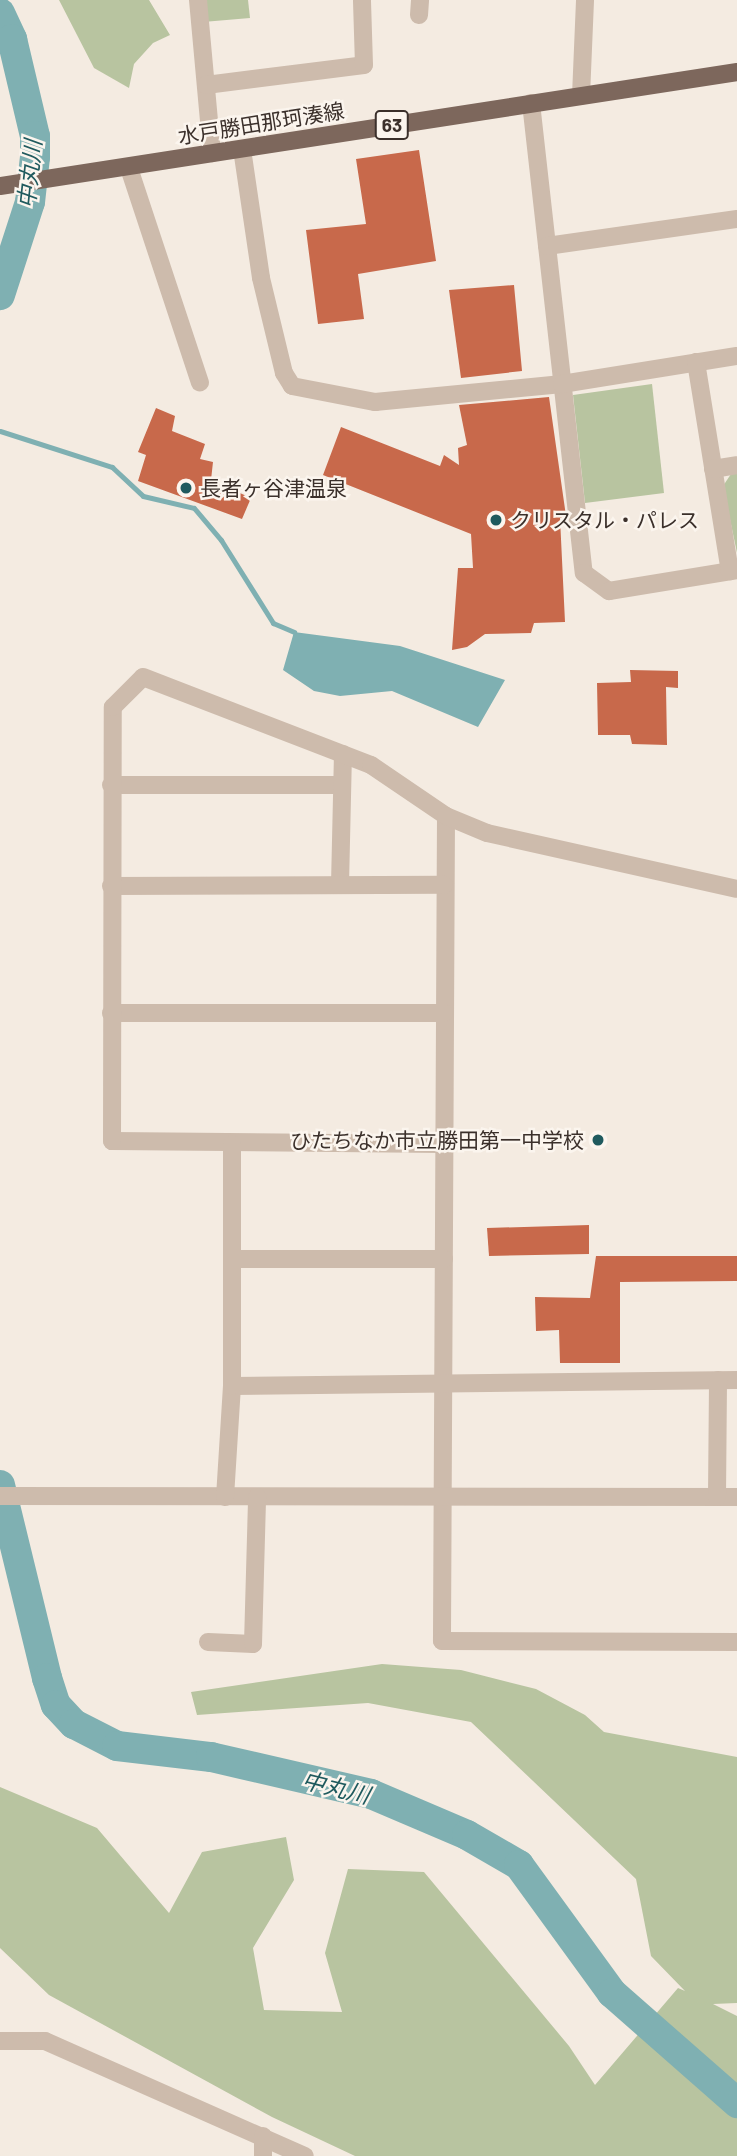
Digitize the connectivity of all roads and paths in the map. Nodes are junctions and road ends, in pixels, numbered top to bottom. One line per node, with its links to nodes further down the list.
1 (198, 0): 5 (street)
2 (362, 0): 5 (street)
3 (585, 0): 6 (street)
4 (737, 72): 6 (main road, 水戸勝田那珂湊線 / 63)
5 (206, 85): 9 (street)
6 (581, 96): 7 (main road, 水戸勝田那珂湊線 / 63)
7 (531, 103): 8 (main road, 水戸勝田那珂湊線 / 63); 13 (street)
8 (242, 149): 9 (main road, 水戸勝田那珂湊線 / 63); 17 (street)
9 (212, 153): 10 (main road, 水戸勝田那珂湊線 / 63)
10 (129, 168): 11 (main road, 水戸勝田那珂湊線 / 63); 16 (street)
11 (5, 185)
12 (737, 219): 13 (street)
13 (547, 246): 17 (street)
14 (737, 356): 15 (street)
15 (696, 362): 17 (street); 19 (street)
16 (200, 383)
17 (562, 384): 20 (street)
18 (737, 465): 19 (street)
19 (713, 469): 20 (street)
20 (734, 570)
21 (343, 754): 22 (street); 23 (street); 24 (street)
22 (111, 785): 23 (street); 27 (street)
23 (342, 785): 25 (street)
24 (446, 816): 26 (street); 28 (street)
25 (340, 885): 26 (street); 27 (street)
26 (444, 885): 30 (street)
27 (111, 886): 29 (street)
28 (737, 889)
29 (111, 1013): 30 (street); 31 (street)
30 (444, 1013): 32 (street)
31 (232, 1144): 32 (street); 33 (street)
32 (443, 1144): 34 (street)
33 (234, 1259): 34 (street); 38 (street)
34 (444, 1259): 37 (street)
35 (718, 1380): 36 (street); 37 (street); 43 (street)
36 (737, 1380)
37 (442, 1384): 38 (street); 42 (street)
38 (232, 1385): 40 (street)
39 (0, 1496): 40 (street)
40 (225, 1497): 41 (street)
41 (257, 1497): 42 (street); 45 (street)
42 (442, 1497): 43 (street); 46 (street)
43 (717, 1497): 44 (street)
44 (737, 1497)
45 (208, 1642)
46 (737, 1642)
47 (0, 2041): 48 (street)
48 (263, 2136): 49 (street); 50 (street)
49 (263, 2156)
50 (306, 2156)

